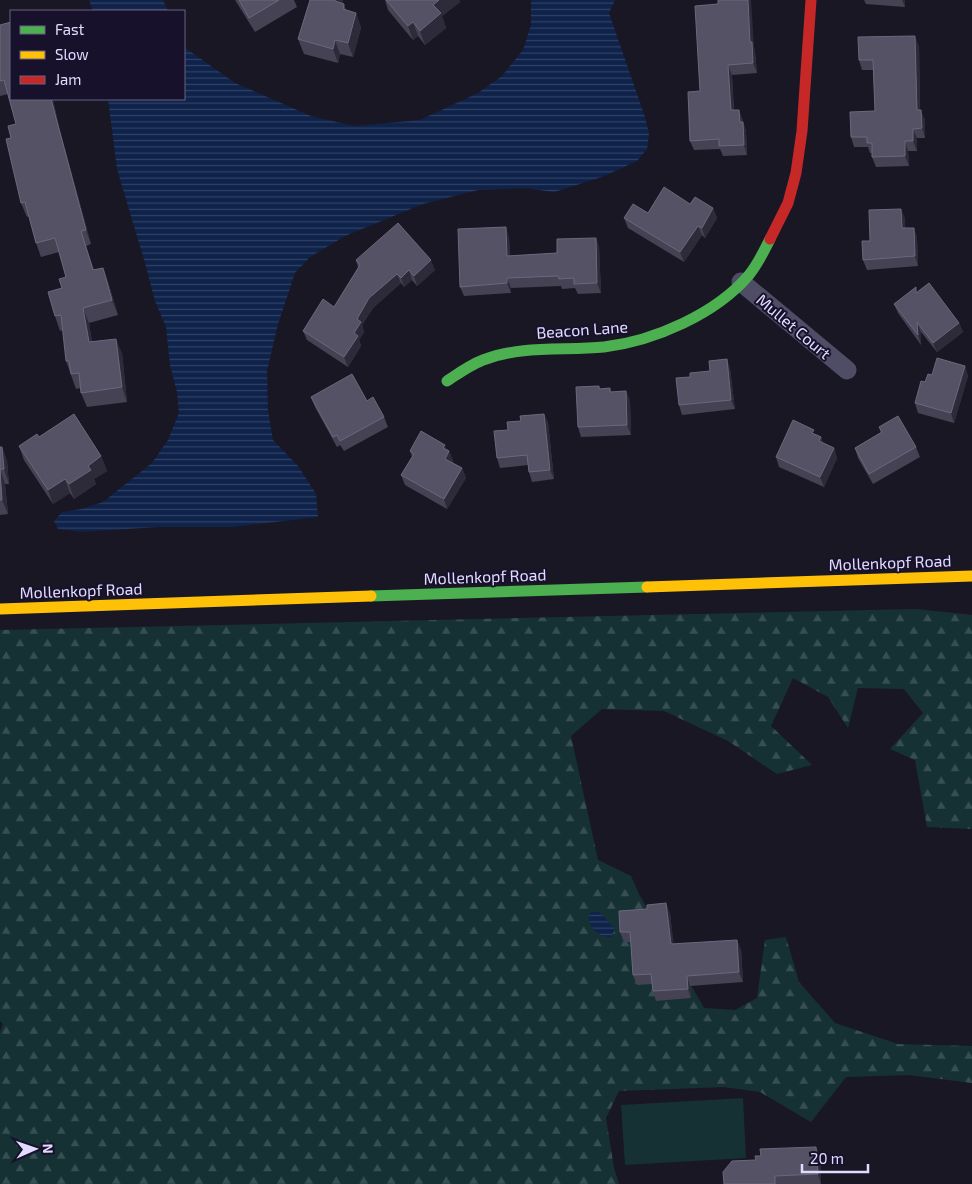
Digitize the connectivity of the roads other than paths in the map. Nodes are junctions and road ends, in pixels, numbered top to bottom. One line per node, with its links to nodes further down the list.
1 (811, 0): 2 (street, Beacon Lane)
2 (741, 282): 3 (street, Mullet Court); 4 (street, Beacon Lane)
3 (847, 370)
4 (447, 381)
5 (972, 576): 6 (street, Mollenkopf Road)
6 (0, 609)

